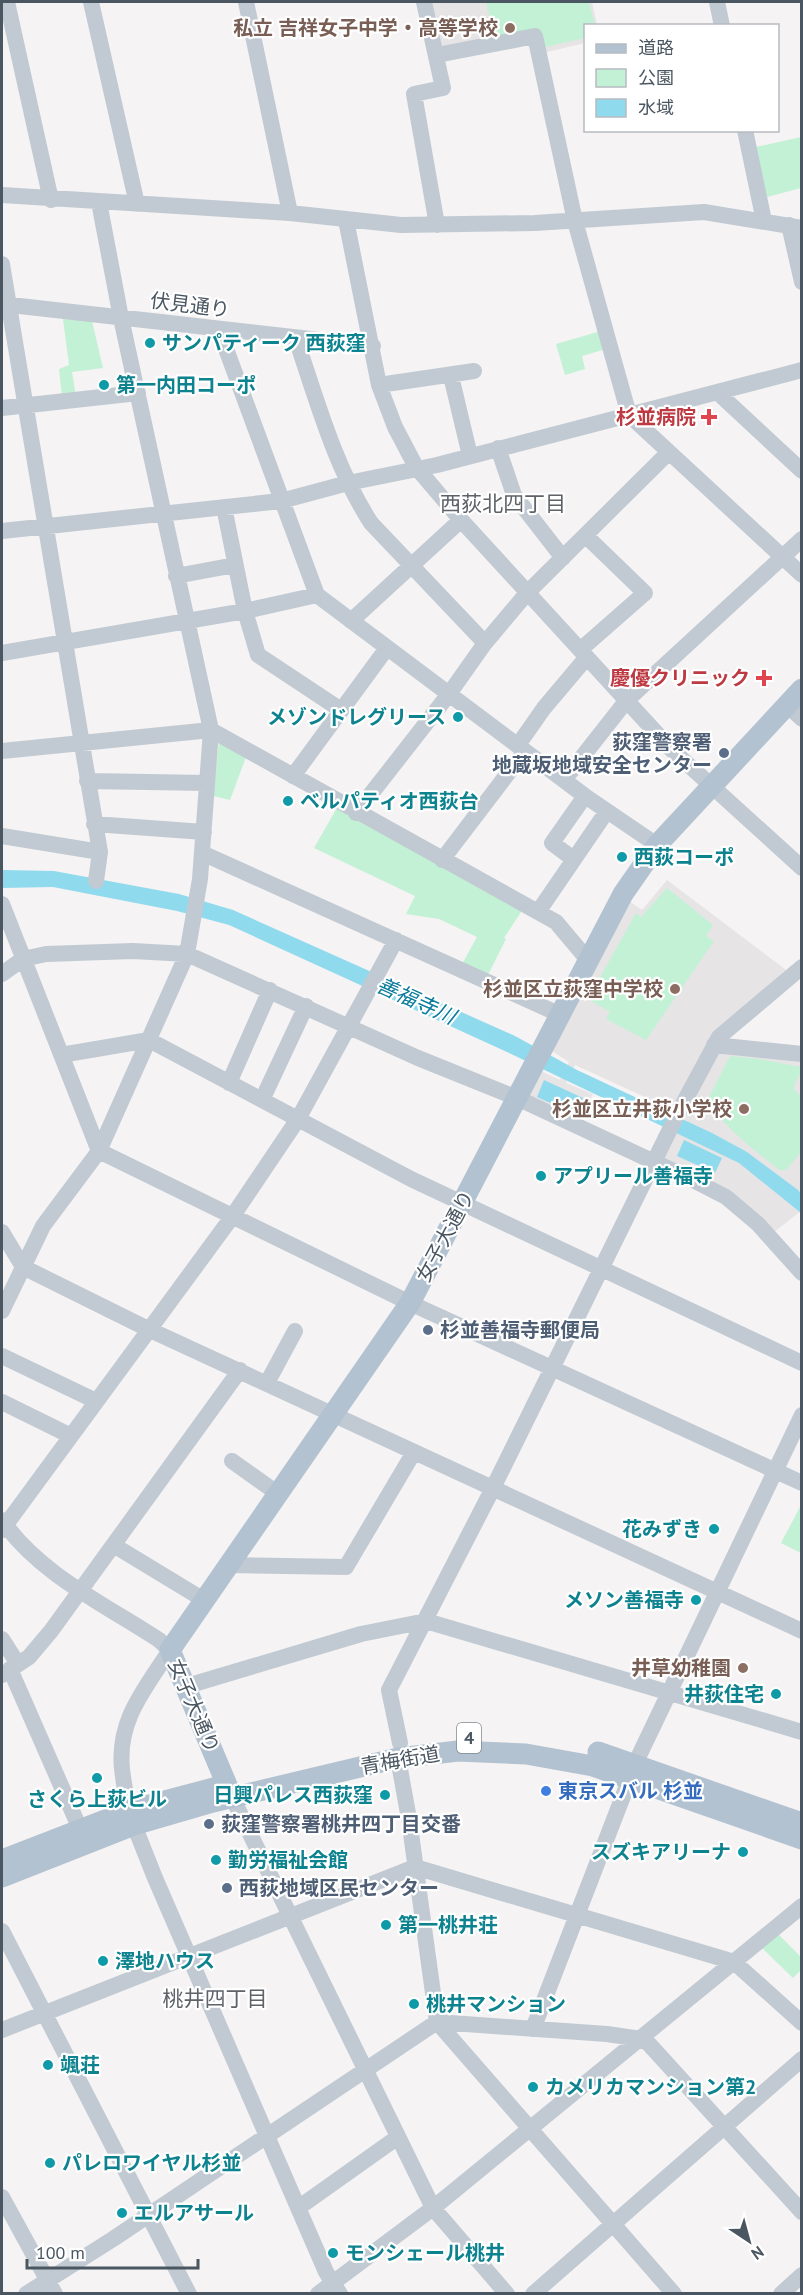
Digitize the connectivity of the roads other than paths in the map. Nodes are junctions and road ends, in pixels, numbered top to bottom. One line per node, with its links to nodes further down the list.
1 (7, 2): 10 (street)
2 (91, 2): 12 (street)
3 (246, 2): 13 (street)
4 (424, 2): 7 (street)
5 (717, 2): 6 (street)
6 (722, 24)
7 (437, 55): 15 (street); 17 (street)
8 (745, 132): 16 (street)
9 (2, 195): 10 (street)
10 (51, 200): 11 (street)
11 (99, 202): 12 (street); 22 (street)
12 (137, 204): 13 (street)
13 (290, 213): 14 (street)
14 (346, 220): 17 (street); 25 (street)
15 (575, 221): 16 (street); 17 (street); 34 (street)
16 (764, 221): 18 (street)
17 (437, 225)
18 (795, 226): 20 (street)
19 (2, 264): 21 (street)
20 (801, 282)
21 (5, 304): 22 (street, 伏見通り); 32 (street)
22 (121, 318): 23 (street, 伏見通り); 31 (street)
23 (219, 330): 24 (street, 伏見通り); 41 (street)
24 (296, 339): 25 (street, 伏見通り); 40 (street)
25 (373, 346): 29 (street)
26 (801, 370): 30 (street)
27 (474, 371): 28 (street)
28 (451, 376): 29 (street); 37 (street)
29 (379, 386): 38 (street)
30 (717, 392): 34 (street); 39 (street)
31 (138, 393): 32 (street); 43 (street)
32 (24, 404): 33 (street); 45 (street)
33 (2, 408)
34 (629, 415): 35 (street); 36 (street)
35 (498, 448): 37 (street); 50 (street)
36 (668, 453): 47 (street); 49 (street)
37 (470, 456): 38 (street)
38 (416, 467): 40 (street); 44 (street)
39 (801, 471)
40 (348, 483): 41 (street); 52 (street)
41 (281, 501): 42 (street); 56 (street)
42 (224, 507): 43 (street); 51 (street)
43 (162, 512): 45 (street); 54 (street)
44 (461, 520): 52 (street); 55 (street)
45 (45, 525): 46 (street); 60 (street)
46 (2, 531)
47 (586, 536): 50 (street); 64 (street)
48 (801, 539): 49 (street)
49 (782, 557): 53 (street); 66 (street)
50 (563, 558): 55 (street)
51 (235, 565): 54 (street); 57 (street)
52 (412, 566): 59 (street); 61 (street)
53 (801, 575)
54 (176, 576): 58 (street)
55 (527, 593): 61 (street); 64 (street)
56 (317, 595): 57 (street); 59 (street)
57 (245, 611): 58 (street); 68 (street)
58 (185, 620): 60 (street); 69 (street)
59 (351, 621): 62 (street)
60 (63, 642): 63 (street); 70 (street)
61 (485, 643): 65 (street)
62 (387, 648): 65 (street); 68 (street)
63 (2, 653)
64 (584, 654): 66 (street); 71 (street)
65 (449, 694): 71 (street); 80 (street)
66 (627, 700): 75 (street); 77 (street)
67 (797, 704): 77 (main road, 女子大通り)
68 (340, 710): 73 (street)
69 (211, 730): 70 (street); 73 (street); 76 (street)
70 (81, 742): 72 (street); 74 (street)
71 (521, 748): 75 (street); 88 (street)
72 (2, 751)
73 (293, 776): 80 (street)
74 (87, 780): 76 (street); 81 (street)
75 (564, 780): 78 (street)
76 (207, 783): 82 (street)
77 (710, 786): 84 (main road, 女子大通り); 89 (street)
78 (585, 796): 79 (street); 87 (street)
79 (607, 811): 84 (street); 87 (street)
80 (356, 813): 88 (street)
81 (94, 824): 82 (street); 85 (street)
82 (204, 832): 86 (street)
83 (2, 836): 85 (street)
84 (657, 845): 96 (main road, 女子大通り)
85 (100, 852): 90 (street)
86 (202, 853): 93 (street); 94 (street)
87 (572, 858): 92 (street)
88 (442, 860): 92 (street)
89 (801, 868)
90 (96, 880)
91 (2, 904): 95 (street)
92 (538, 912): 96 (street)
93 (396, 940): 101 (street); 102 (street)
94 (188, 954): 95 (street); 99 (street); 103 (street)
95 (23, 959): 98 (street); 106 (street)
96 (588, 960): 101 (main road, 女子大通り)
97 (801, 967): 104 (street)
98 (2, 974)
99 (270, 990): 100 (street); 107 (street)
100 (306, 1006): 102 (street); 109 (street)
101 (561, 1015): 108 (main road, 女子大通り)
102 (349, 1025): 108 (street); 110 (street)
103 (149, 1041): 106 (street); 107 (street); 111 (street)
104 (714, 1045): 105 (street); 112 (street)
105 (801, 1054)
106 (61, 1055): 111 (street)
107 (229, 1083): 109 (street)
108 (517, 1098): 112 (street); 113 (main road, 女子大通り)
109 (262, 1100): 110 (street)
110 (298, 1119): 113 (street); 114 (street)
111 (99, 1151): 114 (street); 116 (street)
112 (655, 1162): 117 (street); 118 (street)
113 (462, 1203): 117 (street); 119 (main road, 女子大通り)
114 (232, 1217): 119 (street); 121 (street)
115 (2, 1232): 116 (street)
116 (23, 1267): 120 (street); 121 (street)
117 (601, 1270): 124 (street); 125 (street)
118 (801, 1273)
119 (410, 1303): 125 (street); 130 (main road, 女子大通り)
120 (2, 1311)
121 (148, 1329): 126 (street); 128 (street)
122 (295, 1331): 127 (street)
123 (2, 1356): 128 (street)
124 (801, 1363)
125 (552, 1368): 135 (street); 137 (street)
126 (240, 1370): 127 (street); 140 (street)
127 (267, 1383): 130 (street)
128 (96, 1401): 132 (street)
129 (2, 1402): 132 (street)
130 (332, 1415): 133 (street); 138 (main road, 女子大通り)
131 (801, 1415): 135 (street)
132 (70, 1436): 139 (street)
133 (414, 1452): 137 (street); 141 (street)
134 (232, 1461): 138 (street)
135 (775, 1472): 136 (street); 143 (street)
136 (801, 1483)
137 (493, 1488): 143 (street); 145 (street)
138 (277, 1493): 141 (main road, 女子大通り)
139 (3, 1525): 142 (street)
140 (115, 1546): 142 (street); 144 (street)
141 (229, 1564): 144 (main road, 女子大通り)
142 (83, 1591): 148 (street); 149 (street)
143 (717, 1592): 146 (street); 151 (street)
144 (204, 1600): 148 (main road, 女子大通り)
145 (426, 1621): 150 (street); 151 (street); 153 (street)
146 (801, 1631)
147 (2, 1639): 149 (street)
148 (170, 1650): 150 (main road, 女子大通り); 156 (street)
149 (10, 1669): 158 (street)
150 (187, 1686): 155 (main road, 女子大通り)
151 (670, 1692): 152 (street); 154 (street)
152 (801, 1732)
153 (399, 1750): 154 (main road, 青梅街道 / 4); 155 (main road, 青梅街道 / 4); 161 (street)
154 (633, 1771): 157 (main road, 青梅街道 / 4); 159 (main road, 青梅街道 / 4); 164 (street)
155 (229, 1791): 156 (main road, 青梅街道 / 4); 165 (street)
156 (133, 1818): 158 (main road, 青梅街道 / 4); 162 (main road, 青梅街道 / 4); 167 (street)
157 (801, 1823)
158 (80, 1829): 160 (main road, 青梅街道 / 4)
159 (801, 1839)
160 (2, 1860)
161 (415, 1867): 164 (street); 165 (street); 170 (street)
162 (2, 1877)
163 (801, 1906): 168 (street)
164 (576, 1913): 168 (street); 172 (street)
165 (288, 1916): 167 (street); 176 (street)
166 (2, 1931): 169 (street)
167 (188, 1956): 169 (street); 179 (street)
168 (734, 1962): 171 (street); 174 (street)
169 (44, 2013): 173 (street); 185 (street)
170 (437, 2022): 172 (street); 176 (street); 178 (street)
171 (801, 2023)
172 (533, 2029): 174 (street)
173 (2, 2030)
174 (641, 2039): 177 (street); 178 (street)
175 (801, 2059): 177 (street)
176 (364, 2068): 179 (street); 180 (street)
177 (725, 2127): 184 (street); 186 (street)
178 (530, 2129): 183 (street); 186 (street)
179 (267, 2136): 182 (street); 185 (street)
180 (398, 2137): 182 (street); 183 (street)
181 (2, 2197): 188 (street)
182 (298, 2208): 189 (street)
183 (433, 2208): 189 (street); 193 (street)
184 (801, 2212)
185 (148, 2215): 188 (street); 191 (street)
186 (614, 2224): 194 (street); 195 (street)
187 (801, 2275): 196 (street)
188 (51, 2287): 190 (street)
189 (336, 2288): 192 (street)
190 (26, 2294)
191 (189, 2294)
192 (318, 2294)
193 (507, 2294)
194 (533, 2294)
195 (674, 2294)
196 (781, 2294)

